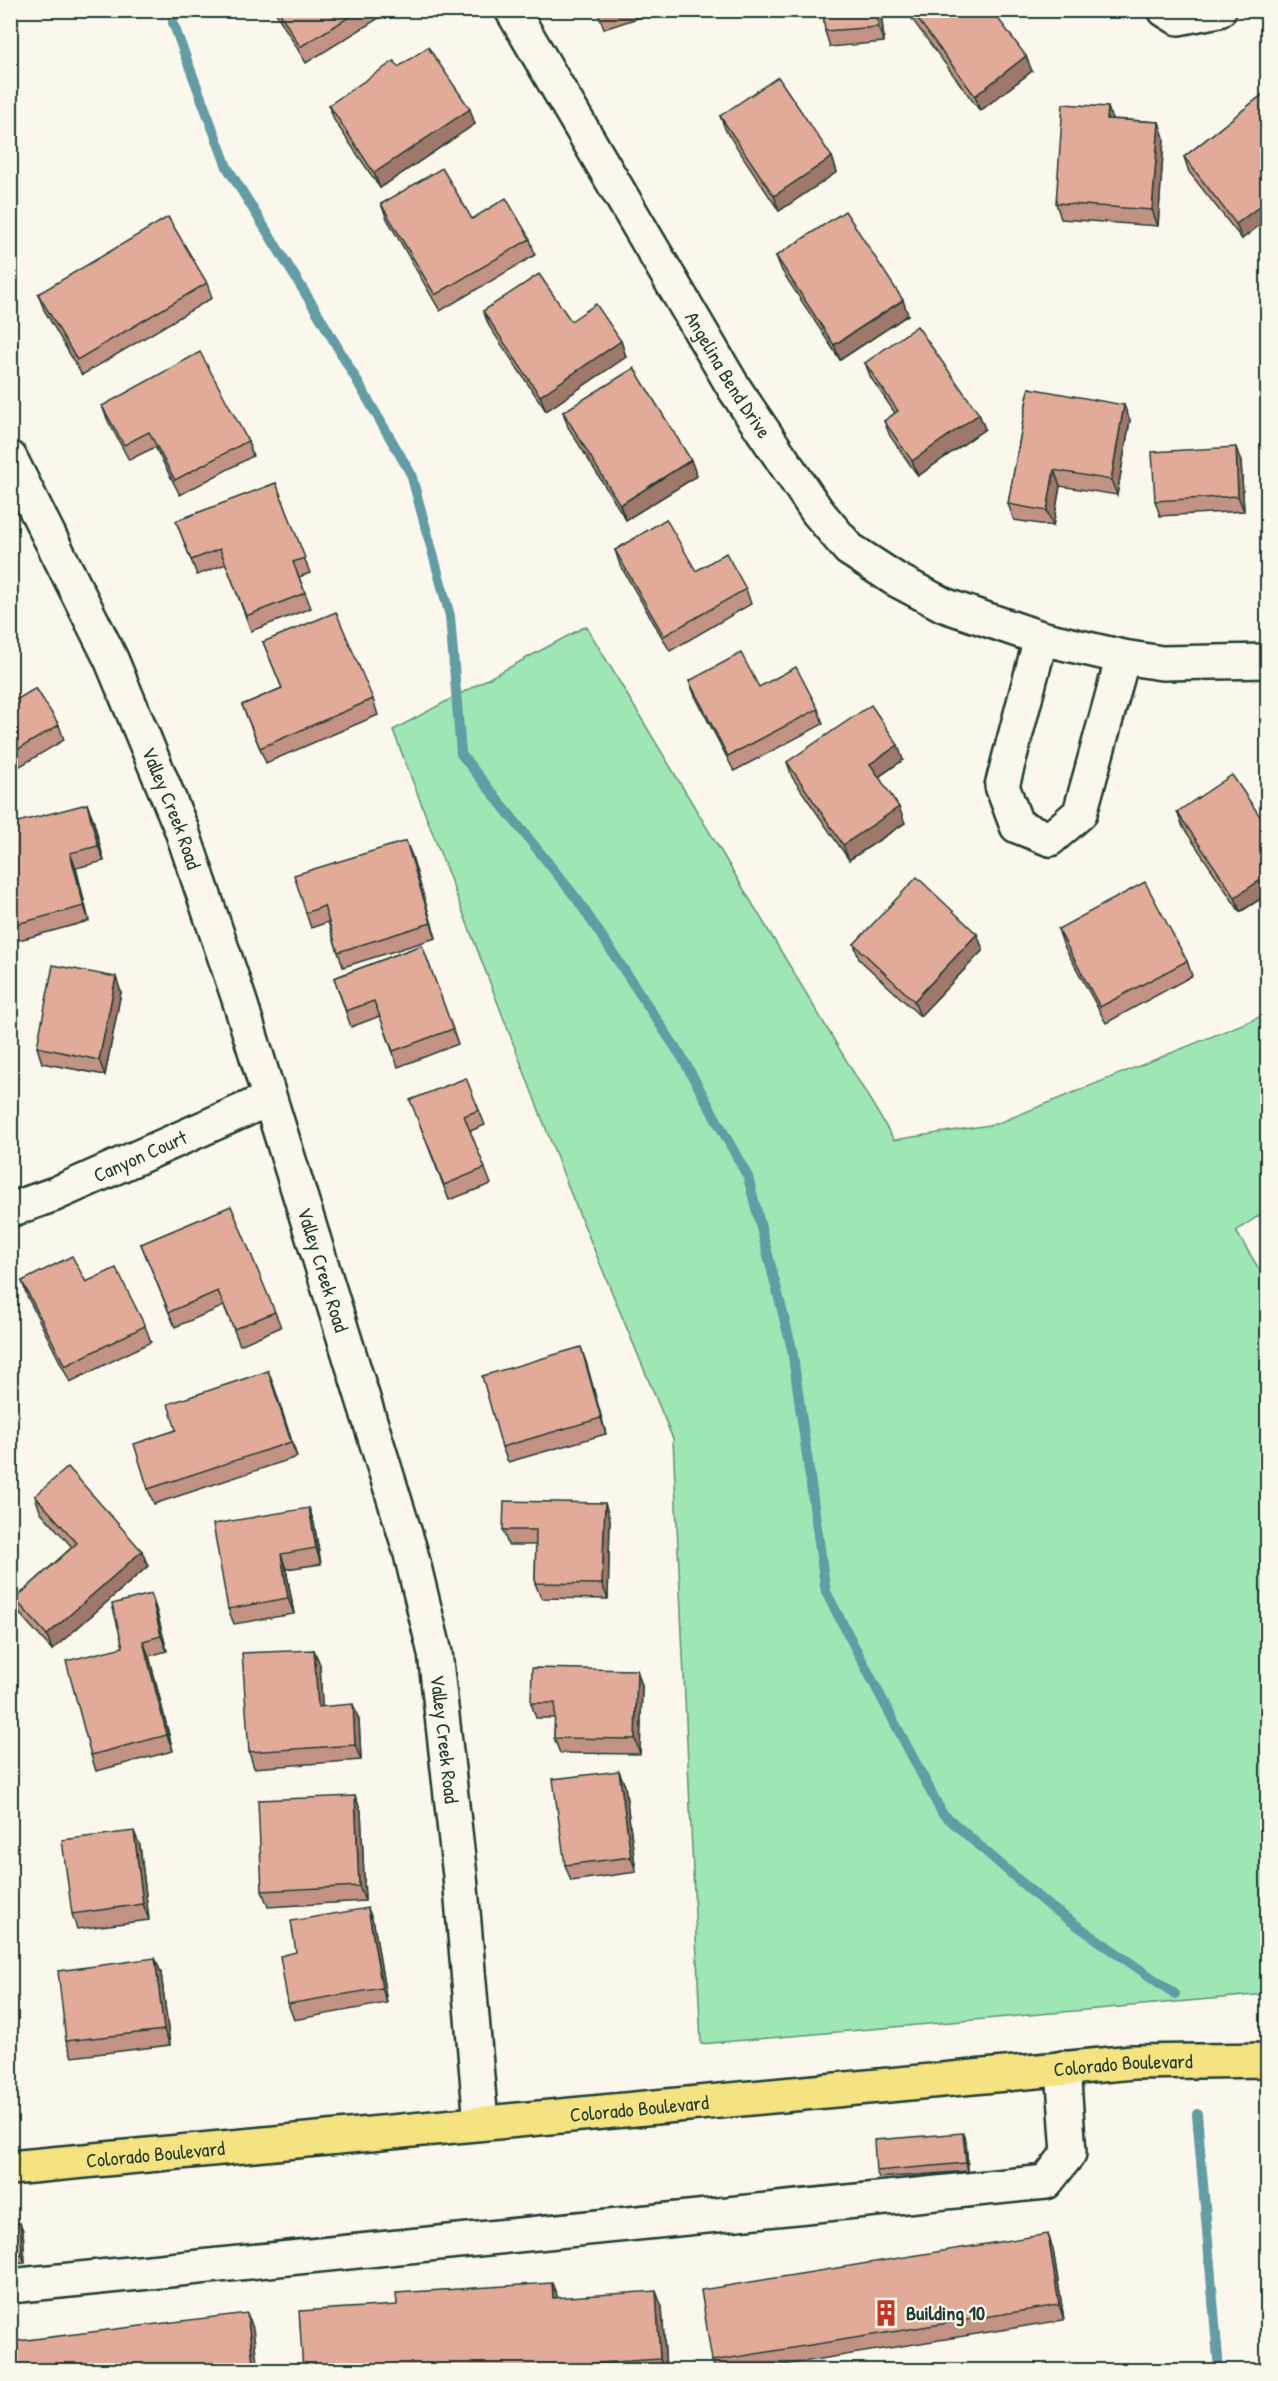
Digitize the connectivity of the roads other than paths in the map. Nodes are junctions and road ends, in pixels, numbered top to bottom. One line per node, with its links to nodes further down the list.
1 (512, 10): 5 (street, Angelina Bend Drive)
2 (1165, 10): 3 (street)
3 (1219, 10)
4 (10, 458): 8 (street, Valley Creek Road)
5 (1041, 638): 6 (street, Angelina Bend Drive); 6 (street)
6 (1123, 657): 7 (street, Angelina Bend Drive)
7 (1268, 661)
8 (269, 1099): 9 (street, Canyon Court); 12 (street, Valley Creek Road)
9 (10, 1210)
10 (1268, 2060): 11 (main road, Colorado Boulevard)
11 (1063, 2068): 12 (main road, Colorado Boulevard); 14 (street)
12 (481, 2123): 13 (main road, Colorado Boulevard)
13 (10, 2168)
14 (10, 2286)

